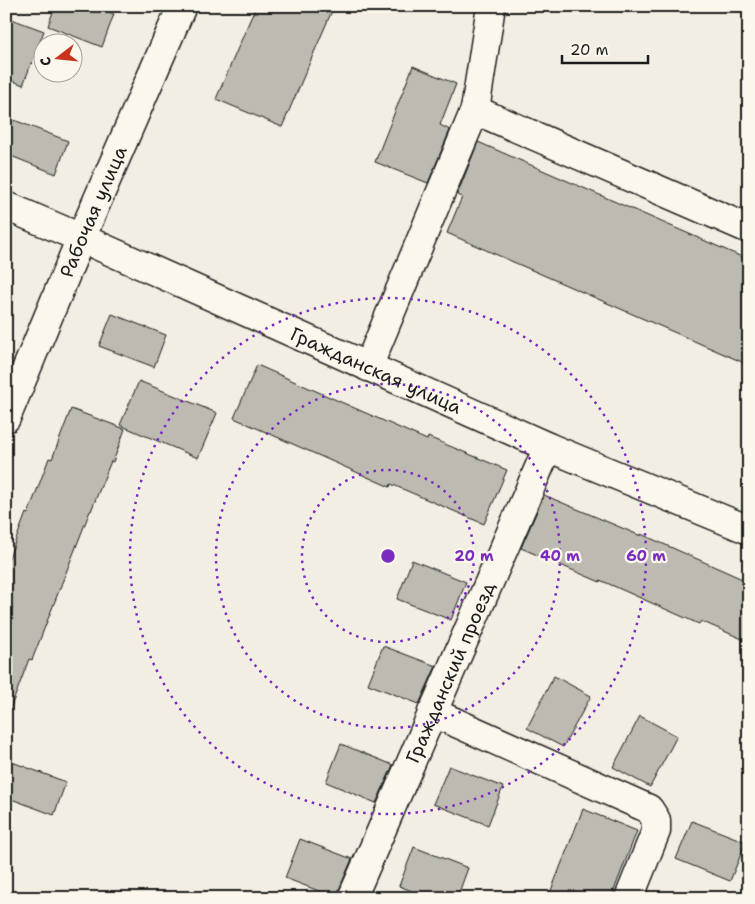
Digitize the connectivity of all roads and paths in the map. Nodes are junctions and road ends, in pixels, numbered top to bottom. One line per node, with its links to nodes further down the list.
1 (182, 6): 6 (street, Рабочая улица)
2 (491, 6): 3 (street)
3 (474, 110): 5 (street); 7 (street)
4 (6, 206): 6 (street, Гражданская улица)
5 (749, 229)
6 (81, 238): 7 (street, Гражданская улица); 8 (street, Рабочая улица)
7 (368, 367): 9 (street, Гражданская улица)
8 (6, 418)
9 (548, 447): 10 (street, Гражданская улица); 11 (street, Гражданский проезд)
10 (749, 530)
11 (432, 712): 12 (street, Гражданский проезд); 13 (street)
12 (352, 898)
13 (629, 898)

